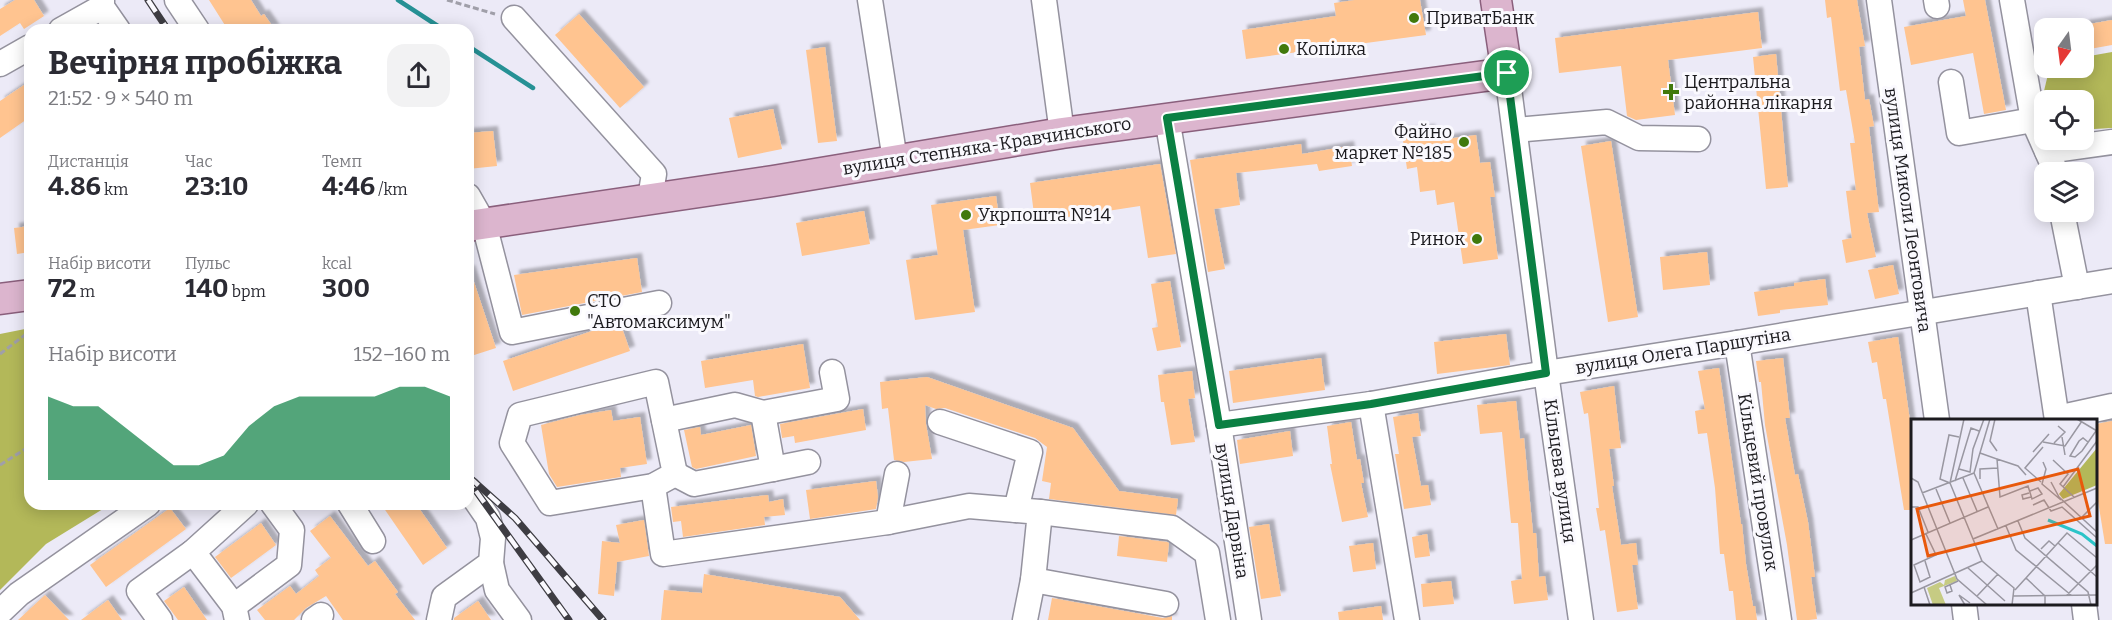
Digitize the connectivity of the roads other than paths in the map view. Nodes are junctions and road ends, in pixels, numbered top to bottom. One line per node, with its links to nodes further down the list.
1 (177, 0): 11 (street)
2 (870, 0): 22 (street)
3 (1044, 0): 19 (street)
4 (1496, 0): 14 (main road, Кільцева вулиця)
5 (1879, 0): 33 (street, вулиця Миколи Леонтовича)
6 (2012, 0): 17 (street)
7 (102, 4): 9 (street); 10 (street)
8 (514, 18): 24 (street)
9 (70, 24)
10 (114, 24)
11 (193, 24)
12 (24, 50): 13 (street)
13 (0, 64)
14 (1507, 73): 16 (main road, вулиця Степняка-Кравчинського); 18 (street, Кільцева вулиця)
15 (1950, 82): 17 (street)
16 (1167, 118): 19 (main road, вулиця Степняка-Кравчинського); 44 (street, вулиця Дарвіна)
17 (2033, 120): 23 (street)
18 (1515, 130): 20 (street); 36 (street, Кільцева вулиця)
19 (1062, 133): 22 (main road, вулиця Степняка-Кравчинського)
20 (1698, 139)
21 (2112, 142): 23 (street)
22 (896, 160): 24 (main road, вулиця Степняка-Кравчинського)
23 (2051, 162)
24 (650, 198): 26 (main road, вулиця Степняка-Кравчинського)
25 (2064, 222): 28 (street)
26 (476, 225): 32 (street)
27 (2112, 281): 28 (street, вулиця Олега Паршутіна)
28 (2077, 287): 29 (street, вулиця Олега Паршутіна)
29 (2038, 293): 33 (street, вулиця Олега Паршутіна); 41 (street)
30 (24, 296): 31 (main road)
31 (0, 299)
32 (659, 303)
33 (1921, 312): 34 (street, вулиця Олега Паршутіна); 40 (street, вулиця Миколи Леонтовича)
34 (1737, 343): 36 (street, вулиця Олега Паршутіна); 75 (street, Кільцевий провулок)
35 (832, 372): 39 (street)
36 (1546, 373): 37 (street, вулиця Олега Паршутіна); 74 (street, Кільцева вулиця)
37 (1371, 404): 44 (street, вулиця Олега Паршутіна); 73 (street)
38 (2112, 406): 41 (street)
39 (763, 413): 42 (street); 46 (street)
40 (1937, 419)
41 (2057, 419)
42 (664, 420): 47 (street); 49 (street)
43 (940, 422): 55 (street)
44 (1219, 425): 72 (street, вулиця Дарвіна)
45 (808, 462): 46 (street)
46 (773, 469): 47 (street)
47 (675, 474): 49 (street)
48 (897, 474): 57 (street)
49 (653, 486): 57 (street)
50 (474, 498): 60 (street)
51 (139, 510): 65 (street)
52 (240, 510): 59 (street)
53 (277, 510): 66 (street)
54 (354, 510): 58 (street)
55 (1016, 510): 56 (street); 57 (street)
56 (1040, 512): 61 (street); 71 (street)
57 (888, 522)
58 (373, 541)
59 (194, 552): 66 (street); 67 (street)
60 (491, 563): 68 (street); 69 (street)
61 (1033, 580): 62 (street); 70 (street)
62 (1166, 604)
63 (1964, 605): 76 (street)
64 (2084, 605): 77 (street)
65 (0, 612)
66 (236, 613)
67 (160, 620)
68 (439, 620)
69 (519, 620)
70 (1025, 620)
71 (1218, 620)
72 (1249, 620)
73 (1407, 620)
74 (1581, 620)
75 (1779, 620)
76 (1966, 620)
77 (2086, 620)

